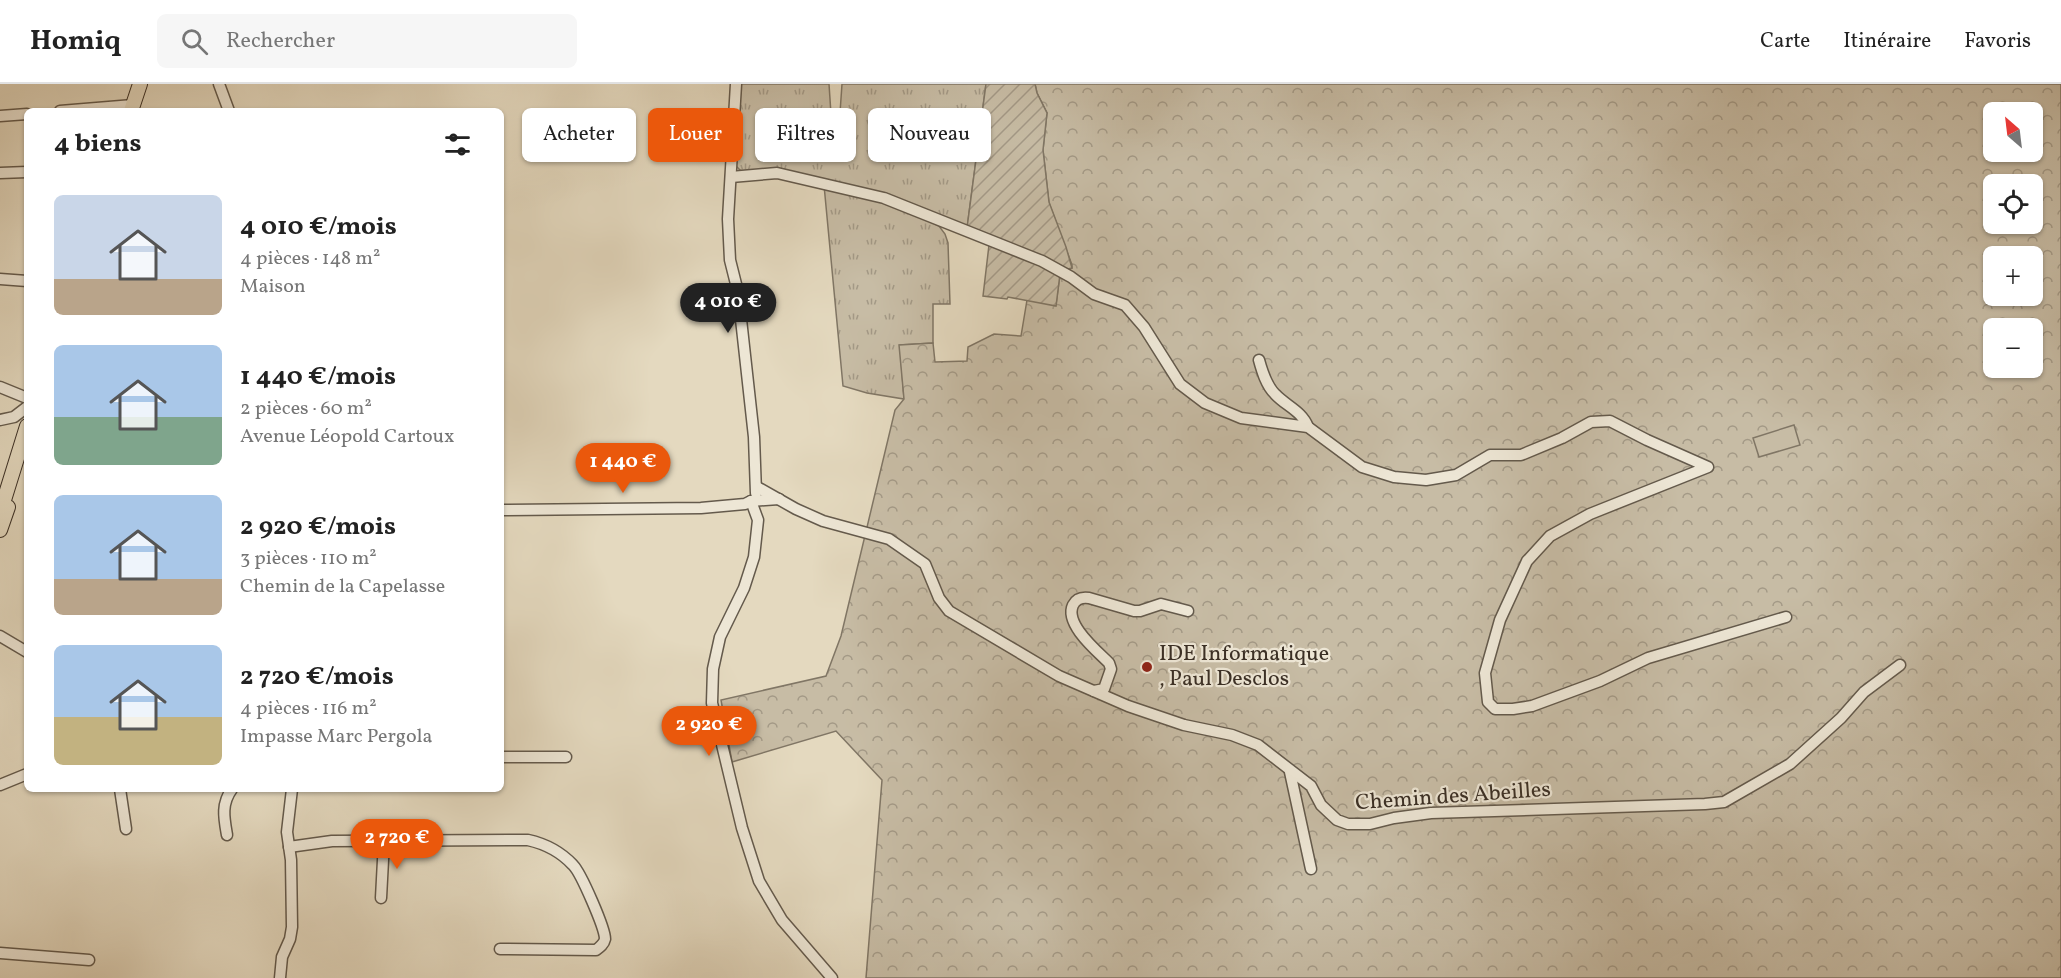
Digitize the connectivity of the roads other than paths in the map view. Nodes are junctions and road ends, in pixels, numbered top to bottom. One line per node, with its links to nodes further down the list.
1 (140, 84): 4 (main road)
2 (219, 84): 5 (street)
3 (736, 84): 10 (street)
4 (132, 108)
5 (228, 108)
6 (24, 114): 7 (street)
7 (0, 116)
8 (24, 172): 9 (street)
9 (0, 173)
10 (731, 177): 18 (street); 22 (street)
11 (0, 279): 12 (street)
12 (24, 281)
13 (1259, 360): 18 (street)
14 (0, 387): 15 (street)
15 (24, 397)
16 (24, 409): 17 (street)
17 (0, 420)
18 (1308, 427): 29 (street)
19 (24, 435): 21 (main road)
20 (24, 454): 21 (main road)
21 (8, 483): 25 (main road)
22 (757, 487): 23 (street, Chemin des Abeilles); 24 (street)
23 (779, 499): 24 (street); 33 (street, Chemin des Abeilles)
24 (751, 501): 26 (street); 52 (street)
25 (3, 504): 27 (main road)
26 (504, 510)
27 (0, 530)
28 (1188, 611): 33 (street)
29 (1786, 617)
30 (0, 636): 31 (street)
31 (24, 650)
32 (1900, 664): 36 (street, Chemin des Abeilles)
33 (1094, 691): 36 (street, Chemin des Abeilles)
34 (504, 757): 35 (street)
35 (566, 757)
36 (1290, 772): 46 (street)
37 (24, 775): 38 (street)
38 (0, 785)
39 (120, 792): 42 (street)
40 (230, 792): 43 (street)
41 (292, 792): 45 (street)
42 (126, 829)
43 (228, 835)
44 (384, 841): 45 (street); 47 (street); 48 (street)
45 (289, 847): 51 (street)
46 (1311, 869)
47 (381, 898)
48 (500, 949)
49 (0, 953): 50 (street)
50 (89, 960)
51 (280, 978)
52 (832, 978)

